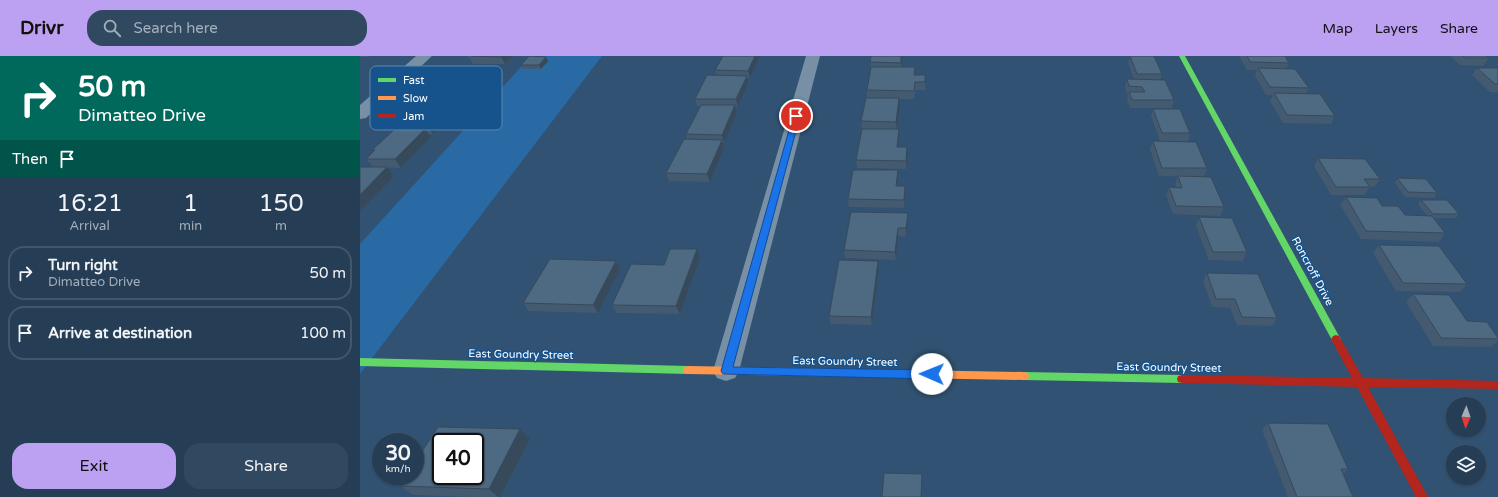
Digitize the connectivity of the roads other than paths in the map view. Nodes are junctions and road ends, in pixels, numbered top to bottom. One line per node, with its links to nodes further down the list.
1 (425, 56): 4 (street)
2 (813, 56): 8 (street)
3 (1182, 56): 9 (street, Roncroff Drive)
4 (414, 66)
5 (370, 105): 6 (street)
6 (360, 114)
7 (360, 362): 8 (street, East Goundry Street)
8 (726, 371): 9 (street, East Goundry Street)
9 (1359, 382): 10 (street, East Goundry Street); 11 (street, Roncroff Drive)
10 (1498, 385)
11 (1422, 497)

